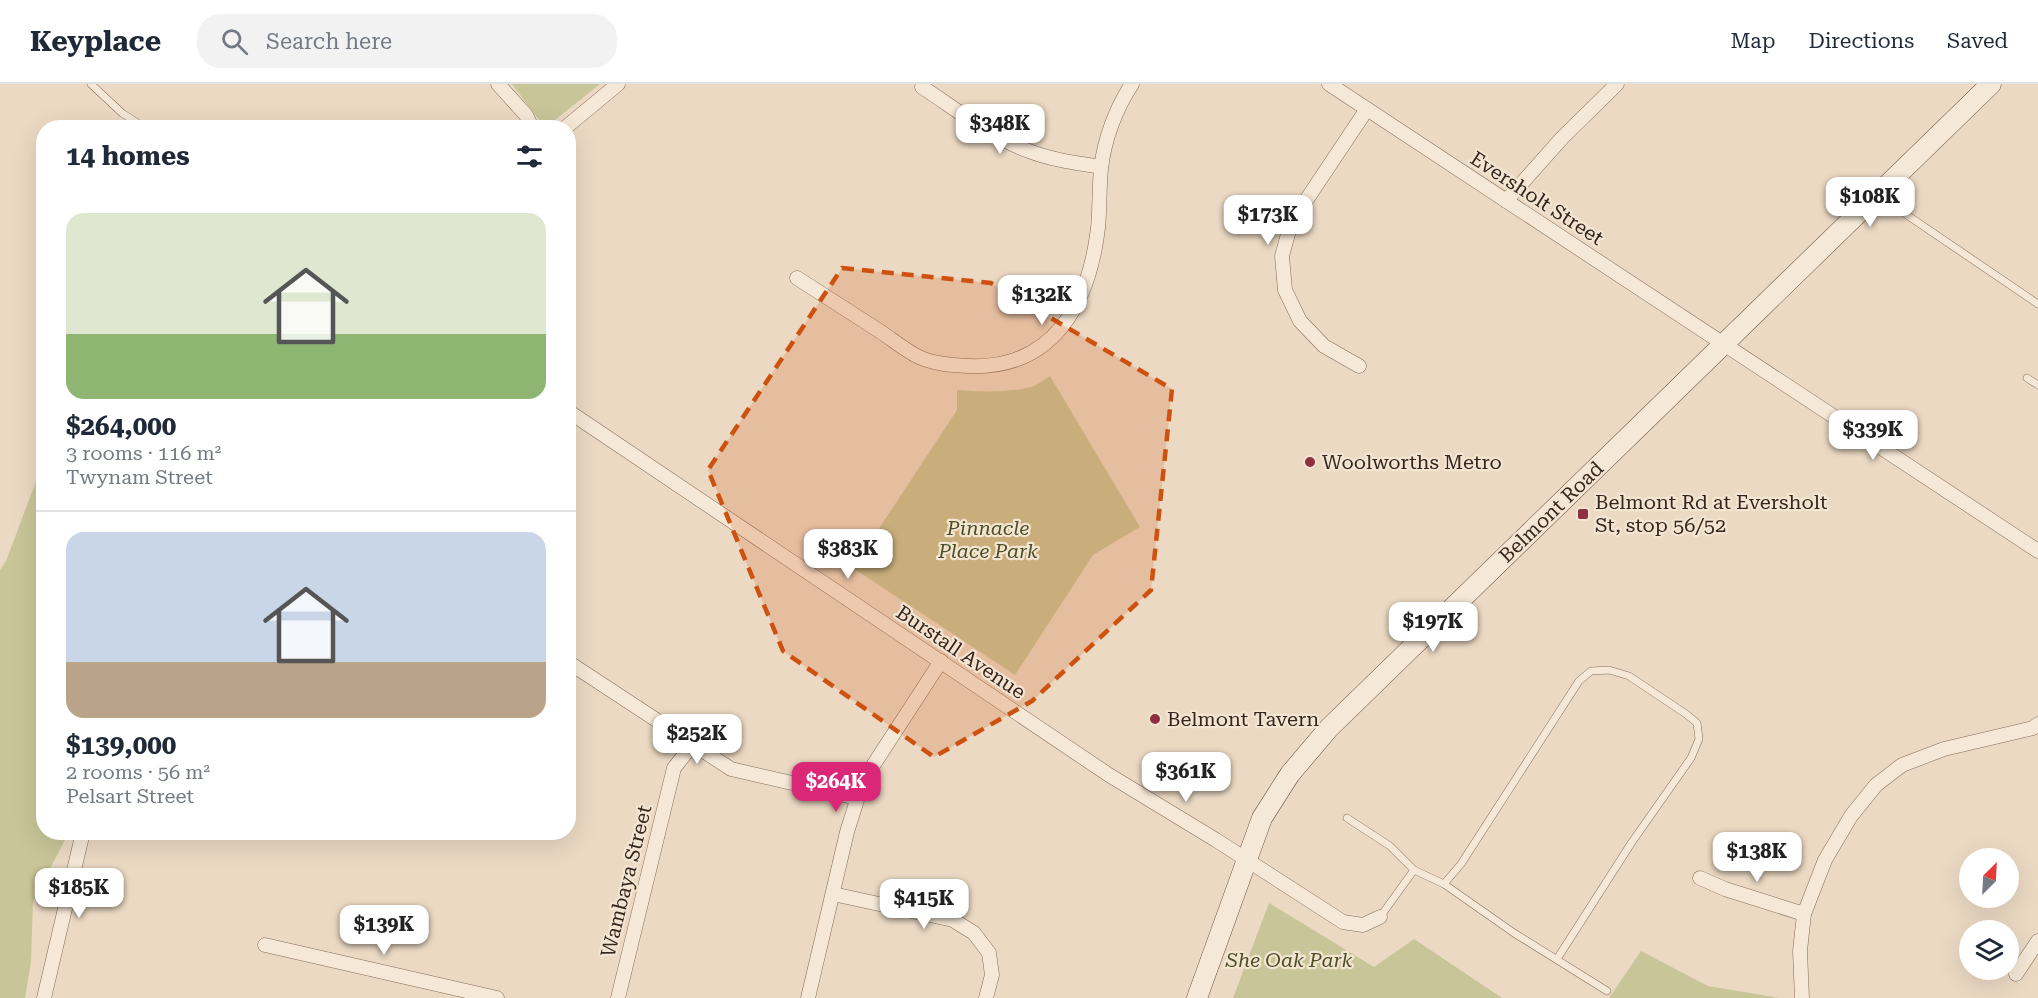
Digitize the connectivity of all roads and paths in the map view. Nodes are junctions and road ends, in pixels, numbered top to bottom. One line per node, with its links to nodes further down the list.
1 (91, 84): 10 (lane)
2 (498, 84): 11 (street)
3 (618, 84): 12 (street)
4 (1132, 84): 13 (street)
5 (1329, 84): 9 (street, Eversholt Street)
6 (1617, 84): 15 (street)
7 (1991, 84): 14 (main road, Belmont Road)
8 (922, 87): 13 (street)
9 (1366, 109): 15 (street, Eversholt Street); 19 (street)
10 (133, 120)
11 (528, 120)
12 (575, 120)
13 (1101, 167): 16 (street)
14 (1877, 195): 17 (lane); 18 (main road, Belmont Road)
15 (1506, 201): 18 (street, Eversholt Street)
16 (797, 278)
17 (2038, 304)
18 (1724, 345): 23 (street, Eversholt Street); 31 (main road, Belmont Road)
19 (1359, 366)
20 (2027, 378): 21 (lane)
21 (2038, 385)
22 (576, 416): 24 (street, Burstall Avenue)
23 (2038, 551)
24 (941, 661): 28 (street); 31 (street, Burstall Avenue)
25 (576, 667): 27 (street)
26 (2036, 730): 36 (street)
27 (693, 744): 28 (street); 45 (street, Wambaya Street)
28 (856, 798): 35 (street)
29 (1347, 818): 32 (lane)
30 (81, 840): 43 (street)
31 (1246, 859): 37 (street, Burstall Avenue); 48 (main road, Belmont Road)
32 (1414, 870): 34 (lane); 37 (lane)
33 (1700, 878): 36 (street)
34 (1444, 884): 40 (lane); 40 (lane)
35 (833, 894): 46 (street); 47 (street)
36 (1804, 914): 49 (street)
37 (1380, 917)
38 (2038, 941): 41 (street)
39 (265, 945): 44 (street)
40 (1557, 959): 42 (lane)
41 (2019, 970)
42 (1607, 991)
43 (44, 998)
44 (497, 998)
45 (618, 998)
46 (808, 998)
47 (986, 998)
48 (1197, 998)
49 (1802, 998)

